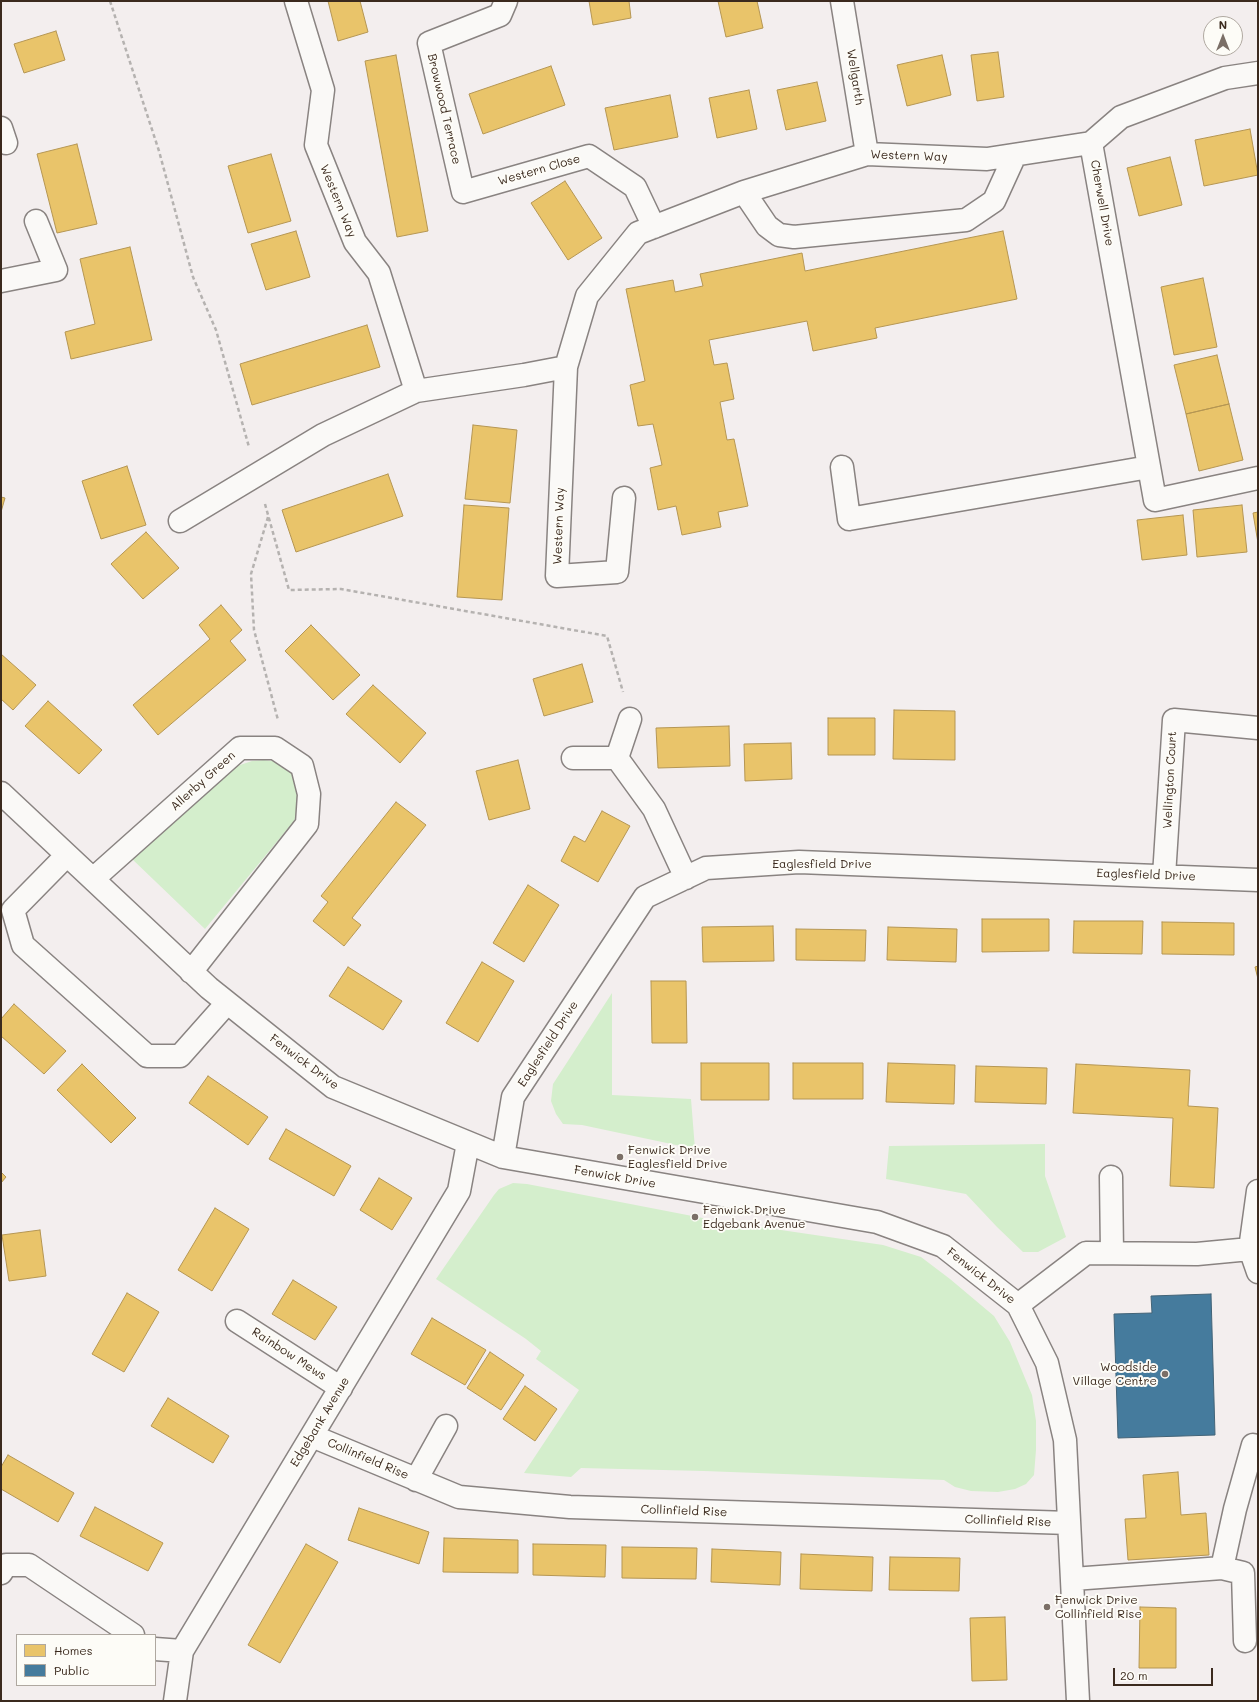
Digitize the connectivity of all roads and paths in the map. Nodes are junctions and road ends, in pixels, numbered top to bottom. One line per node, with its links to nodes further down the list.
1 (110, 1): 18 (path)
2 (296, 1): 15 (street, Western Way)
3 (506, 1): 9 (street, Browwood Terrace)
4 (842, 1): 7 (street, Wellgarth)
5 (1258, 73): 6 (street)
6 (1091, 143): 8 (street, Western Way); 17 (street, Cherwell Drive)
7 (867, 154): 8 (street, Western Way); 10 (street, Western Way)
8 (1016, 155): 10 (street)
9 (463, 192): 12 (street, Western Close)
10 (744, 192): 12 (street, Western Way)
11 (36, 221): 13 (street)
12 (654, 227): 14 (street, Western Way)
13 (1, 281)
14 (566, 366): 15 (street); 20 (street, Western Way)
15 (416, 392): 18 (street)
16 (842, 467): 17 (street)
17 (1150, 467): 19 (street, Cherwell Drive)
18 (257, 475): 21 (path); 22 (street)
19 (1258, 478)
20 (624, 498)
21 (268, 516): 23 (path); 25 (path)
22 (180, 521)
23 (630, 719): 27 (street)
24 (1258, 728): 30 (street, Wellington Court)
25 (275, 748): 32 (street, Allerby Green); 34 (street)
26 (573, 758): 27 (street)
27 (617, 758): 31 (street)
28 (1, 793): 29 (street, Fenwick Drive)
29 (67, 855): 32 (street, Fenwick Drive); 35 (street)
30 (1164, 876): 31 (street, Eaglesfield Drive); 33 (street, Eaglesfield Drive)
31 (686, 878): 37 (street, Eaglesfield Drive)
32 (93, 879): 34 (street, Fenwick Drive)
33 (1258, 880)
34 (191, 972): 35 (street, Fenwick Drive)
35 (228, 1003): 36 (street, Fenwick Drive)
36 (468, 1142): 37 (street, Fenwick Drive); 45 (street, Edgebank Avenue)
37 (503, 1157): 43 (street, Fenwick Drive)
38 (1111, 1177): 41 (street)
39 (1258, 1191): 40 (street)
40 (1250, 1249): 41 (street, Fenwick Drive); 42 (street)
41 (1112, 1253): 43 (street, Fenwick Drive)
42 (1258, 1272)
43 (1018, 1306): 50 (street, Fenwick Drive)
44 (237, 1321): 45 (street, Rainbow Mews)
45 (341, 1388): 47 (street, Edgebank Avenue)
46 (446, 1426): 49 (street)
47 (312, 1436): 49 (street, Collinfield Rise); 57 (street, Edgebank Avenue)
48 (1253, 1445): 51 (street)
49 (416, 1480): 50 (street, Collinfield Rise)
50 (1069, 1523): 53 (street, Fenwick Drive)
51 (1222, 1568): 53 (street); 55 (street)
52 (1, 1573): 54 (street)
53 (1073, 1579): 59 (street, Fenwick Drive)
54 (132, 1634)
55 (1245, 1641)
56 (156, 1649): 57 (street)
57 (182, 1651): 58 (street, Edgebank Avenue)
58 (175, 1701)
59 (1078, 1701)

